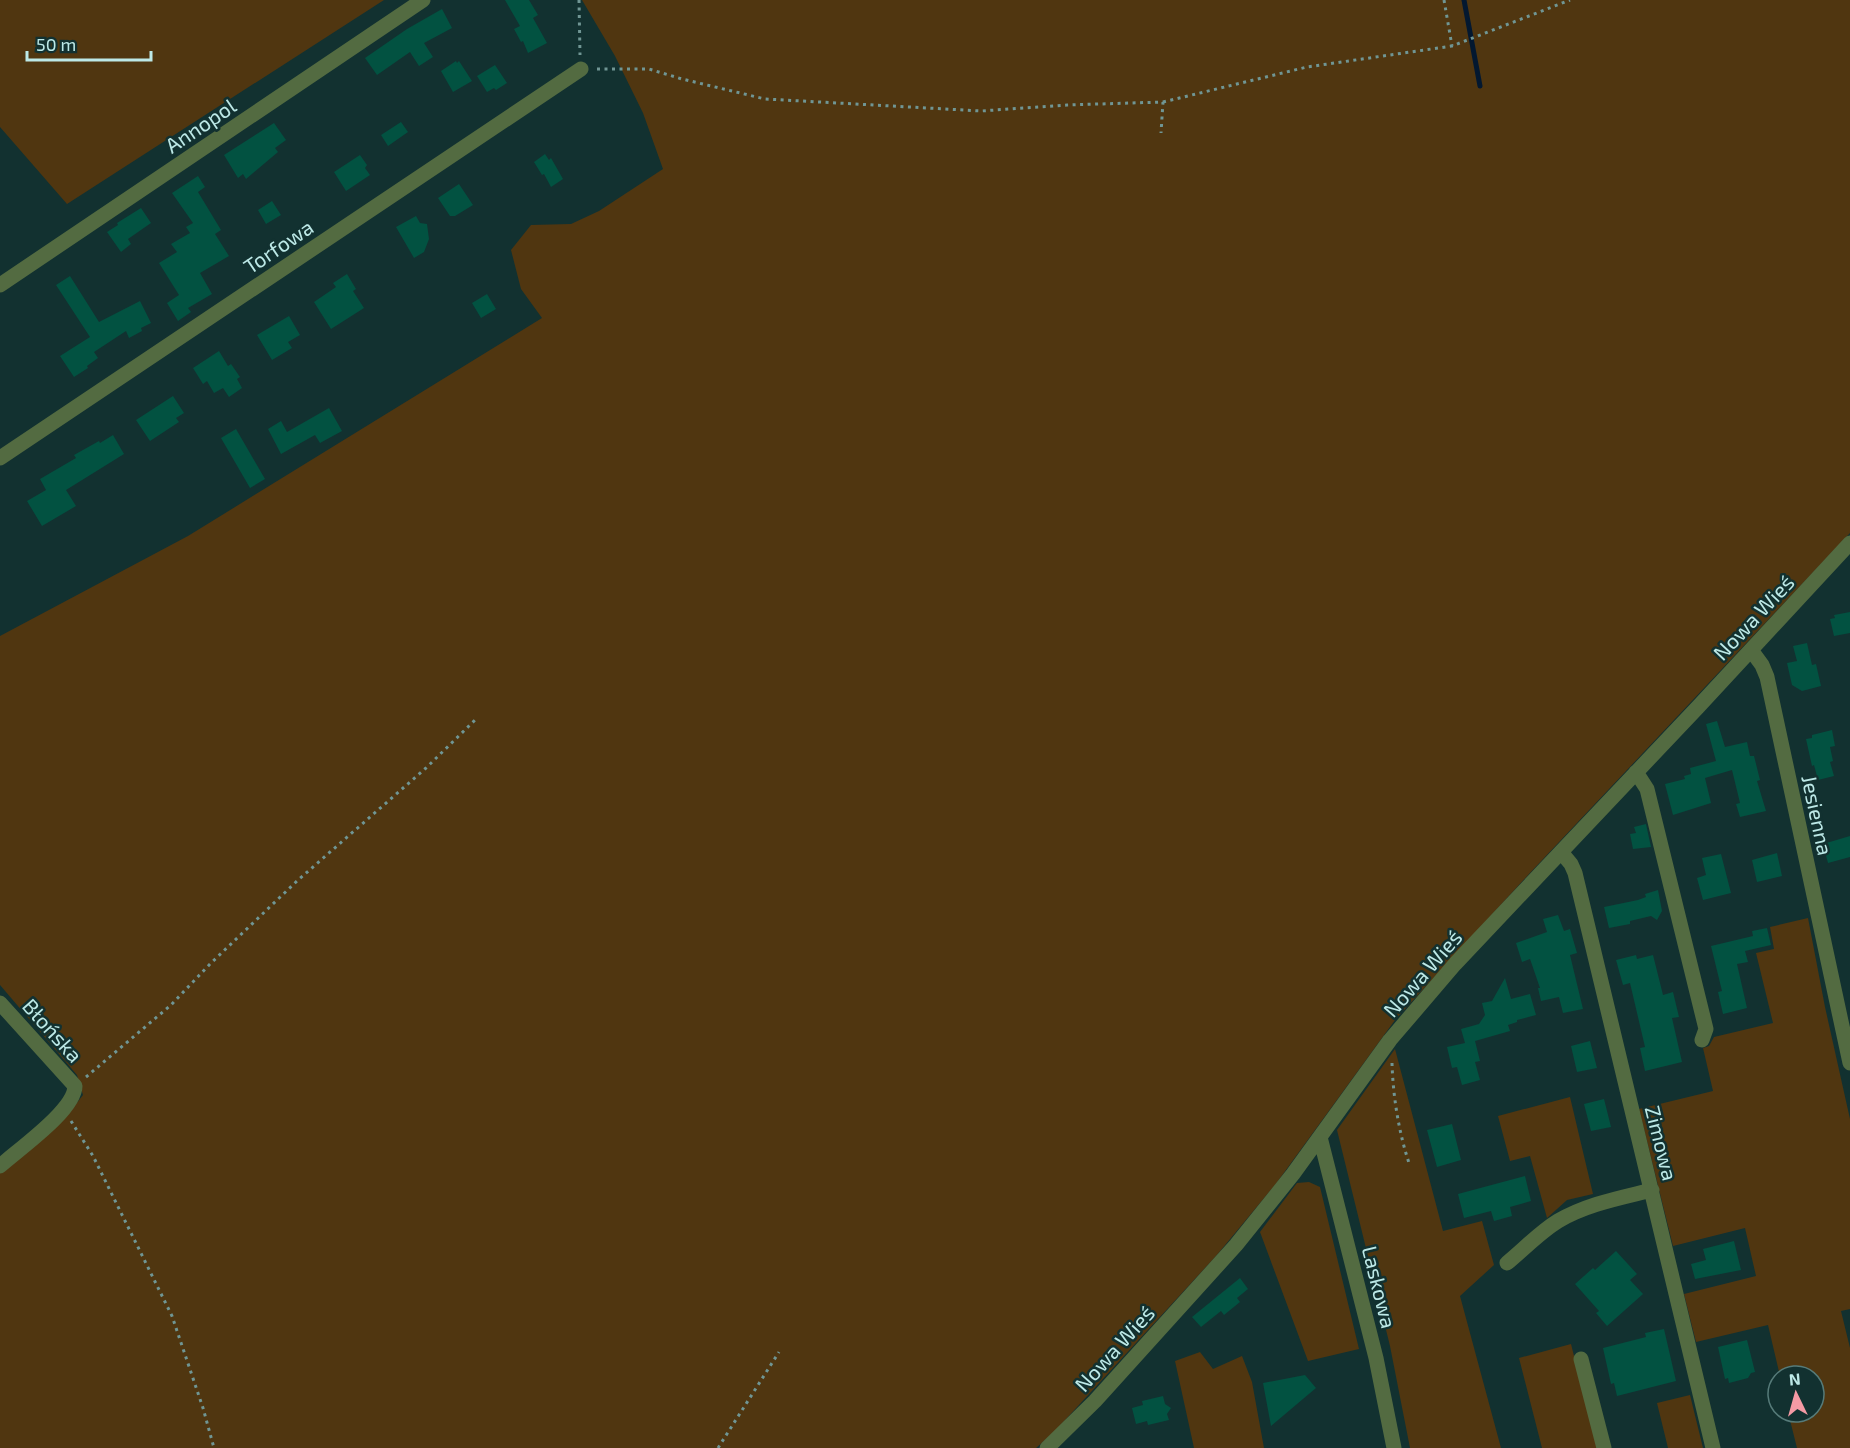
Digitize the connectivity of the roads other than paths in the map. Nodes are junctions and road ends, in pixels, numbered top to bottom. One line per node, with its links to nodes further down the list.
1 (423, 0): 3 (street, Annopol)
2 (581, 69): 4 (street, Torfowa)
3 (0, 285)
4 (0, 458)
5 (1850, 543): 6 (street, Nowa Wieś)
6 (1751, 650): 7 (street, Nowa Wieś); 11 (street, Jesienna)
7 (1636, 772): 8 (street, Nowa Wieś); 10 (street)
8 (1561, 852): 12 (street, Nowa Wieś); 14 (street, Zimowa)
9 (0, 1003): 13 (street, Błońska)
10 (1702, 1040)
11 (1850, 1063)
12 (1320, 1137): 17 (street, Nowa Wieś); 18 (street, Laskowa)
13 (0, 1166)
14 (1652, 1190): 15 (street); 20 (street, Zimowa)
15 (1507, 1263)
16 (1581, 1359): 19 (street)
17 (1047, 1448)
18 (1394, 1448)
19 (1604, 1448)
20 (1713, 1448)

